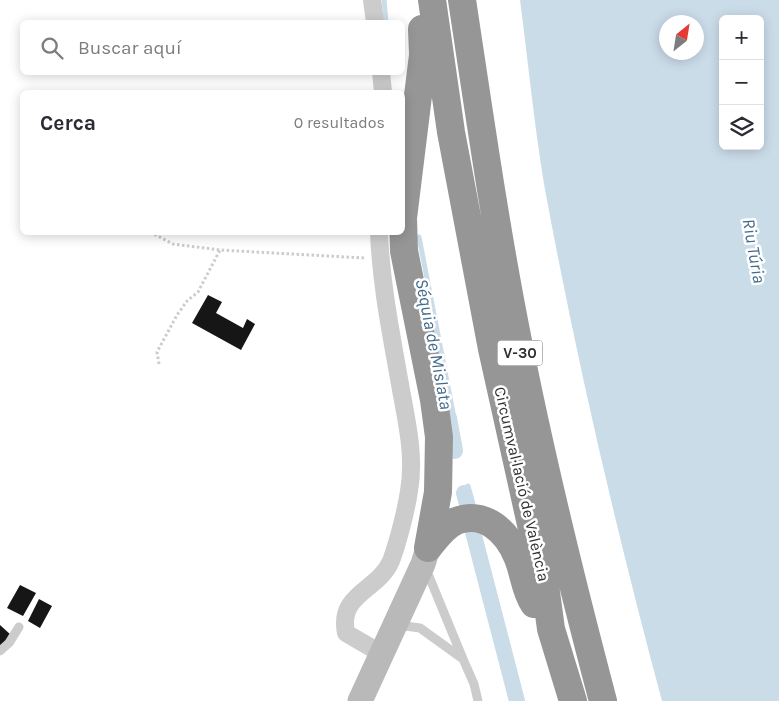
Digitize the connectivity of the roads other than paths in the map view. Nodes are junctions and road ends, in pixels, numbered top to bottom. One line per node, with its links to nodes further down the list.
1 (372, 0): 6 (street)
2 (421, 0): 9 (highway)
3 (432, 0): 12 (highway, Circumval·lació de València / V-30)
4 (450, 0): 12 (highway)
5 (462, 0): 23 (highway, Circumval·lació de València / V-30)
6 (375, 20)
7 (380, 75): 8 (street)
8 (383, 90)
9 (405, 202)
10 (379, 235): 18 (street)
11 (404, 235): 13 (highway)
12 (492, 350): 16 (highway, Circumval·lació de València / V-30)
13 (426, 556): 14 (street); 16 (highway); 19 (lane)
14 (395, 625): 18 (street); 19 (lane)
15 (19, 627): 17 (lane)
16 (551, 629): 22 (highway, Circumval·lació de València / V-30)
17 (0, 651)
18 (382, 654): 20 (street)
19 (463, 659): 21 (lane)
20 (360, 701)
21 (478, 701)
22 (573, 701)
23 (603, 701)

